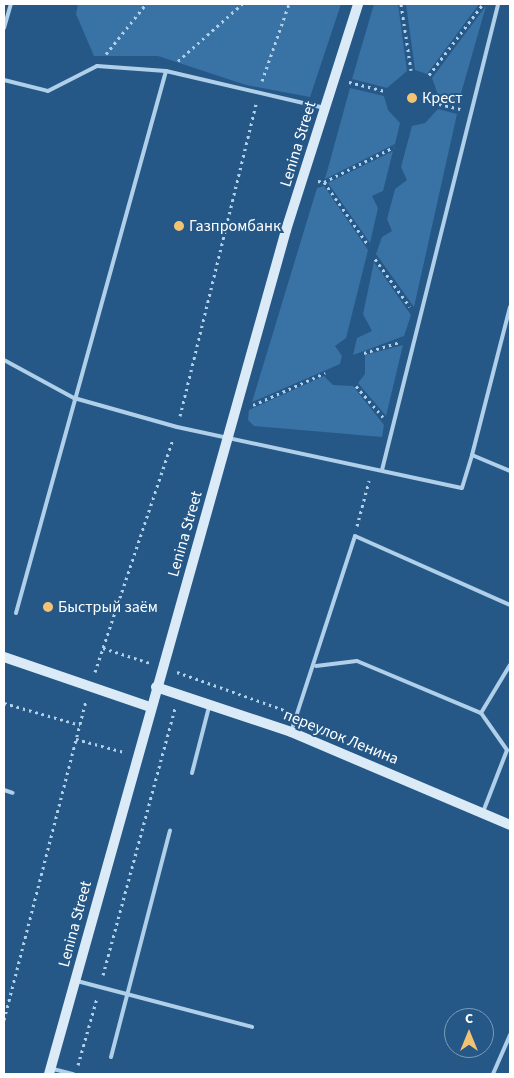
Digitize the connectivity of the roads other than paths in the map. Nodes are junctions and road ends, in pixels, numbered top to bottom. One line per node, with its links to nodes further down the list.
1 (10, 4): 4 (lane)
2 (358, 4): 7 (street, Lenina Street)
3 (498, 4): 13 (lane)
4 (4, 28)
5 (166, 71): 6 (lane); 7 (lane); 10 (lane)
6 (4, 80)
7 (325, 108): 11 (street, Lenina Street)
8 (510, 307): 12 (lane)
9 (4, 360): 10 (lane)
10 (74, 398): 11 (lane); 16 (lane)
11 (228, 435): 13 (lane); 20 (street, Lenina Street)
12 (472, 455): 13 (lane); 14 (lane)
13 (382, 470)
14 (510, 471)
15 (510, 605): 19 (lane)
16 (16, 613)
17 (4, 657): 22 (street)
18 (510, 665): 23 (lane)
19 (316, 666): 23 (lane); 24 (lane)
20 (156, 687): 21 (street, переулок Ленина); 22 (street, Lenina Street)
21 (210, 705): 24 (street, переулок Ленина); 25 (lane)
22 (150, 707): 31 (street, Lenina Street)
23 (481, 713): 28 (lane)
24 (292, 732): 28 (street, переулок Ленина)
25 (192, 773)
26 (4, 790): 27 (lane)
27 (12, 793)
28 (483, 812): 29 (street, переулок Ленина)
29 (510, 825)
30 (170, 831): 32 (lane)
31 (75, 980): 32 (lane); 36 (street, Lenina Street)
32 (128, 994): 33 (lane); 35 (lane)
33 (252, 1027)
34 (510, 1035): 38 (lane)
35 (111, 1057)
36 (50, 1071): 37 (lane)
37 (74, 1074)
38 (494, 1074)

